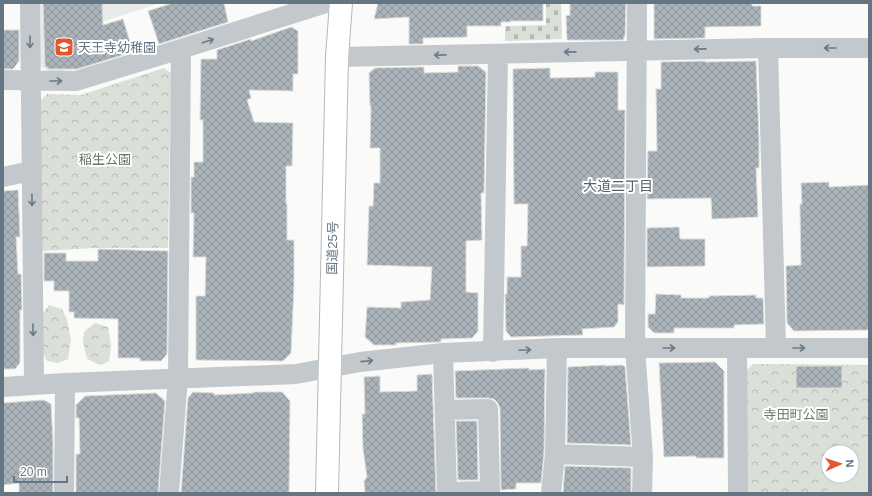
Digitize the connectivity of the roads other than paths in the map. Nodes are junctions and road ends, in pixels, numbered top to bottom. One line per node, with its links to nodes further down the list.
1 (30, 3): 12 (street, one-way to 12)
2 (326, 3): 7 (street, one-way to 2)
3 (340, 3): 10 (highway, 国道25号)
4 (637, 3): 8 (street)
5 (768, 48): 6 (street, one-way to 5); 8 (street, one-way to 8); 18 (street)
6 (869, 48)
7 (181, 49): 12 (street, one-way to 7); 23 (street)
8 (637, 50): 9 (street, one-way to 9); 16 (street)
9 (498, 54): 10 (street, one-way to 10); 20 (street)
10 (337, 57): 22 (highway, 国道25号)
11 (3, 80): 12 (street)
12 (30, 81): 13 (street)
13 (31, 171): 14 (street); 25 (street, one-way to 25)
14 (3, 177)
15 (557, 348): 16 (street); 20 (street, one-way to 15); 28 (street)
16 (635, 348): 17 (street, one-way to 17); 29 (street)
17 (737, 348): 18 (street); 36 (street)
18 (776, 348): 19 (street, one-way to 19)
19 (869, 348)
20 (493, 352): 21 (street)
21 (443, 353): 22 (street, one-way to 21); 27 (street)
22 (329, 368): 23 (street); 33 (highway, 国道25号)
23 (178, 378): 24 (street); 32 (street)
24 (65, 383): 25 (street); 31 (street)
25 (34, 385): 26 (street)
26 (3, 388)
27 (445, 410): 30 (street); 30 (street)
28 (555, 454): 29 (street); 34 (street)
29 (643, 457): 35 (street)
30 (447, 492)
31 (64, 493)
32 (169, 493)
33 (327, 493)
34 (551, 493)
35 (642, 493)
36 (738, 493)

